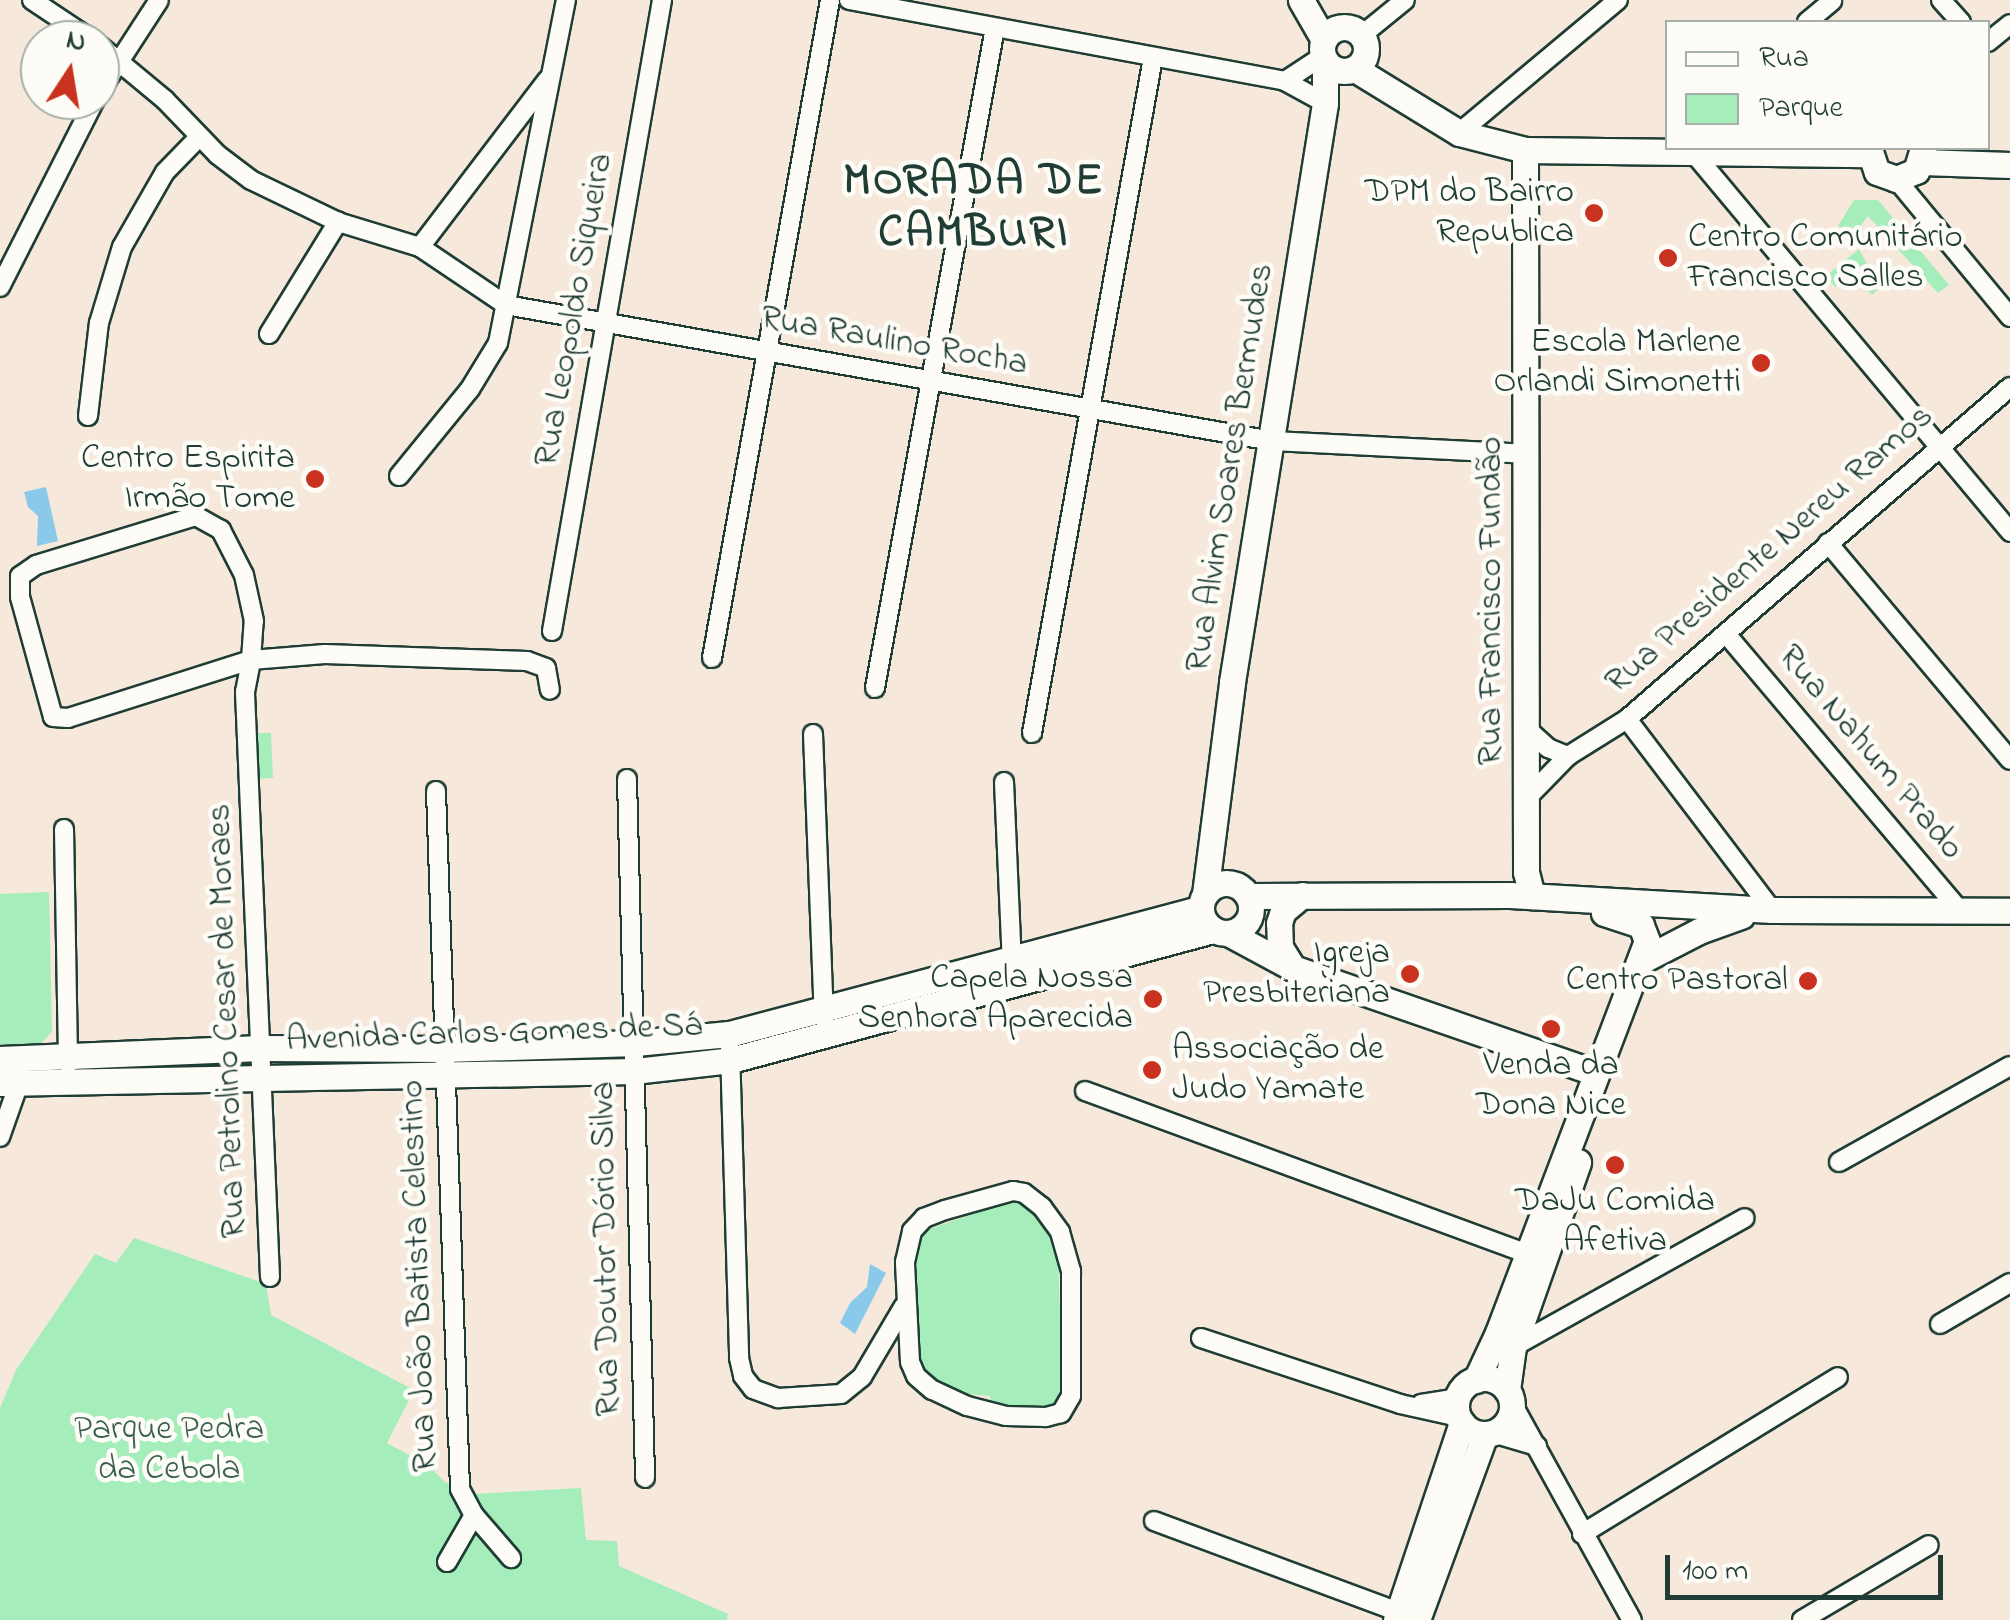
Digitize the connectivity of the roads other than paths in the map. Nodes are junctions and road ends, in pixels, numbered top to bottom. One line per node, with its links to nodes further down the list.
1 (32, 0): 13 (street)
2 (160, 0): 20 (street)
3 (566, 0): 23 (street)
4 (662, 0): 42 (street, Rua Leopoldo Siqueira)
5 (830, 0): 44 (street)
6 (849, 0): 12 (street)
7 (1302, 0): 19 (street)
8 (1405, 0): 19 (street)
9 (1618, 0): 27 (street)
10 (1941, 0): 15 (street)
11 (1832, 2): 14 (street)
12 (945, 8): 17 (street)
13 (62, 20)
14 (1810, 20)
15 (1959, 20)
16 (2010, 24): 18 (street)
17 (995, 28): 21 (street); 45 (street)
18 (1990, 40)
19 (1341, 52): 24 (street); 25 (street, Rua Alvim Soares Bermudes); 27 (street)
20 (120, 58)
21 (1153, 58): 24 (street); 47 (street)
22 (120, 60): 28 (street)
23 (549, 78): 38 (street); 40 (street)
24 (1285, 81): 25 (street)
25 (1325, 103): 49 (street, Rua Alvim Soares Bermudes)
26 (85, 120): 39 (street)
27 (1459, 132): 30 (street)
28 (199, 137): 37 (street); 48 (street)
29 (1665, 149): 30 (street)
30 (1525, 150): 51 (street, Rua Francisco Fundão)
31 (1688, 150): 50 (street)
32 (1778, 150): 33 (street)
33 (1868, 151): 36 (street)
34 (1922, 155): 35 (street); 36 (street)
35 (2010, 165)
36 (1896, 179): 41 (street)
37 (338, 222): 38 (street); 43 (street)
38 (420, 247): 40 (street)
39 (0, 287)
40 (506, 306): 42 (street, Rua Raulino Rocha); 52 (street)
41 (2010, 317)
42 (606, 324): 44 (street, Rua Raulino Rocha); 55 (street, Rua Leopoldo Siqueira)
43 (269, 334)
44 (767, 352): 45 (street, Rua Raulino Rocha); 57 (street)
45 (928, 380): 47 (street, Rua Raulino Rocha); 59 (street)
46 (2010, 387): 50 (street, Rua Presidente Nereu Ramos)
47 (1090, 409): 49 (street, Rua Raulino Rocha); 63 (street)
48 (88, 416)
49 (1272, 441): 51 (street, Rua Raulino Rocha); 72 (street, Rua Alvim Soares Bermudes)
50 (1940, 444): 53 (street); 54 (street, Rua Presidente Nereu Ramos)
51 (1526, 454): 62 (street, Rua Francisco Fundão)
52 (399, 476)
53 (2010, 532)
54 (1828, 543): 56 (street, Rua Presidente Nereu Ramos); 66 (street)
55 (552, 631)
56 (1728, 635): 61 (street, Rua Presidente Nereu Ramos); 77 (street, Rua Nahum Prado)
57 (712, 658)
58 (251, 660): 58 (street, Rua Petrolino Cesar de Moraes); 60 (street); 88 (street, Rua Petrolino Cesar de Moraes)
59 (874, 688)
60 (550, 690)
61 (1627, 720): 65 (street, Rua Presidente Nereu Ramos); 76 (street)
62 (1527, 729): 65 (street); 70 (street, Rua Francisco Fundão)
63 (1032, 733)
64 (813, 734): 83 (street)
65 (1568, 756): 70 (street, Rua Presidente Nereu Ramos)
66 (2010, 760)
67 (628, 779): 87 (street, Rua Doutor Dório Silva)
68 (1004, 782): 81 (street)
69 (436, 791): 92 (street, Rua João Batista Celestino)
70 (1528, 798): 73 (street, Rua Francisco Fundão)
71 (64, 829): 89 (street)
72 (1208, 844): 74 (street); 79 (street, Rua Alvim Soares Bermudes)
73 (1523, 888): 75 (street); 76 (street); 80 (street)
74 (1238, 889): 75 (street); 79 (street, Avenida Carlos Gomes de Sá); 79 (street)
75 (1302, 895): 82 (street)
76 (1772, 910): 77 (street); 80 (street)
77 (1972, 913): 78 (street)
78 (2010, 914)
79 (1212, 916): 81 (street, Avenida Carlos Gomes de Sá); 82 (street)
80 (1641, 962): 86 (street)
81 (1012, 968): 83 (street, Avenida Carlos Gomes de Sá); 85 (street, Avenida Carlos Gomes de Sá)
82 (1293, 968): 95 (street)
83 (823, 1008): 84 (street, Avenida Carlos Gomes de Sá); 85 (street)
84 (729, 1034): 87 (street, Avenida Carlos Gomes de Sá); 91 (street)
85 (825, 1034): 91 (street, Avenida Carlos Gomes de Sá)
86 (1609, 1037): 95 (street); 109 (street)
87 (635, 1043): 92 (street, Avenida Carlos Gomes de Sá); 94 (street, Rua Doutor Dório Silva)
88 (260, 1048): 89 (street, Avenida Carlos Gomes de Sá); 92 (street, Avenida Carlos Gomes de Sá); 96 (street, Rua Petrolino Cesar de Moraes)
89 (68, 1053): 90 (street, Avenida Carlos Gomes de Sá); 97 (street)
90 (0, 1058)
91 (731, 1060): 94 (street, Avenida Carlos Gomes de Sá); 106 (street)
92 (446, 1061): 94 (street, Avenida Carlos Gomes de Sá); 96 (street, Avenida Carlos Gomes de Sá); 115 (street, Rua João Batista Celestino)
93 (2010, 1066): 101 (street)
94 (635, 1072): 114 (street, Rua Doutor Dório Silva)
95 (1594, 1072): 103 (street)
96 (262, 1076): 97 (street, Avenida Carlos Gomes de Sá); 104 (street, Rua Petrolino Cesar de Moraes)
97 (68, 1081): 98 (street, Avenida Carlos Gomes de Sá)
98 (10, 1083): 100 (street)
99 (1085, 1091): 103 (street)
100 (0, 1138)
101 (1839, 1162)
102 (1746, 1218): 109 (street)
103 (1526, 1253): 112 (street)
104 (270, 1277)
105 (2010, 1284): 107 (street)
106 (904, 1306): 106 (street)
107 (1940, 1324)
108 (1201, 1338): 112 (street)
109 (1514, 1347): 111 (street)
110 (1838, 1377): 117 (street)
111 (1510, 1396): 112 (street); 112 (street); 113 (street)
112 (1472, 1414): 113 (street); 121 (street)
113 (1537, 1446): 117 (street)
114 (645, 1478)
115 (474, 1515): 119 (street, Rua João Batista Celestino); 120 (street, Rua João Batista Celestino)
116 (1154, 1521): 121 (street)
117 (1582, 1534): 122 (street)
118 (1929, 1545): 123 (street)
119 (512, 1558)
120 (446, 1562)
121 (1407, 1618)
122 (1632, 1620)
123 (1802, 1620)

